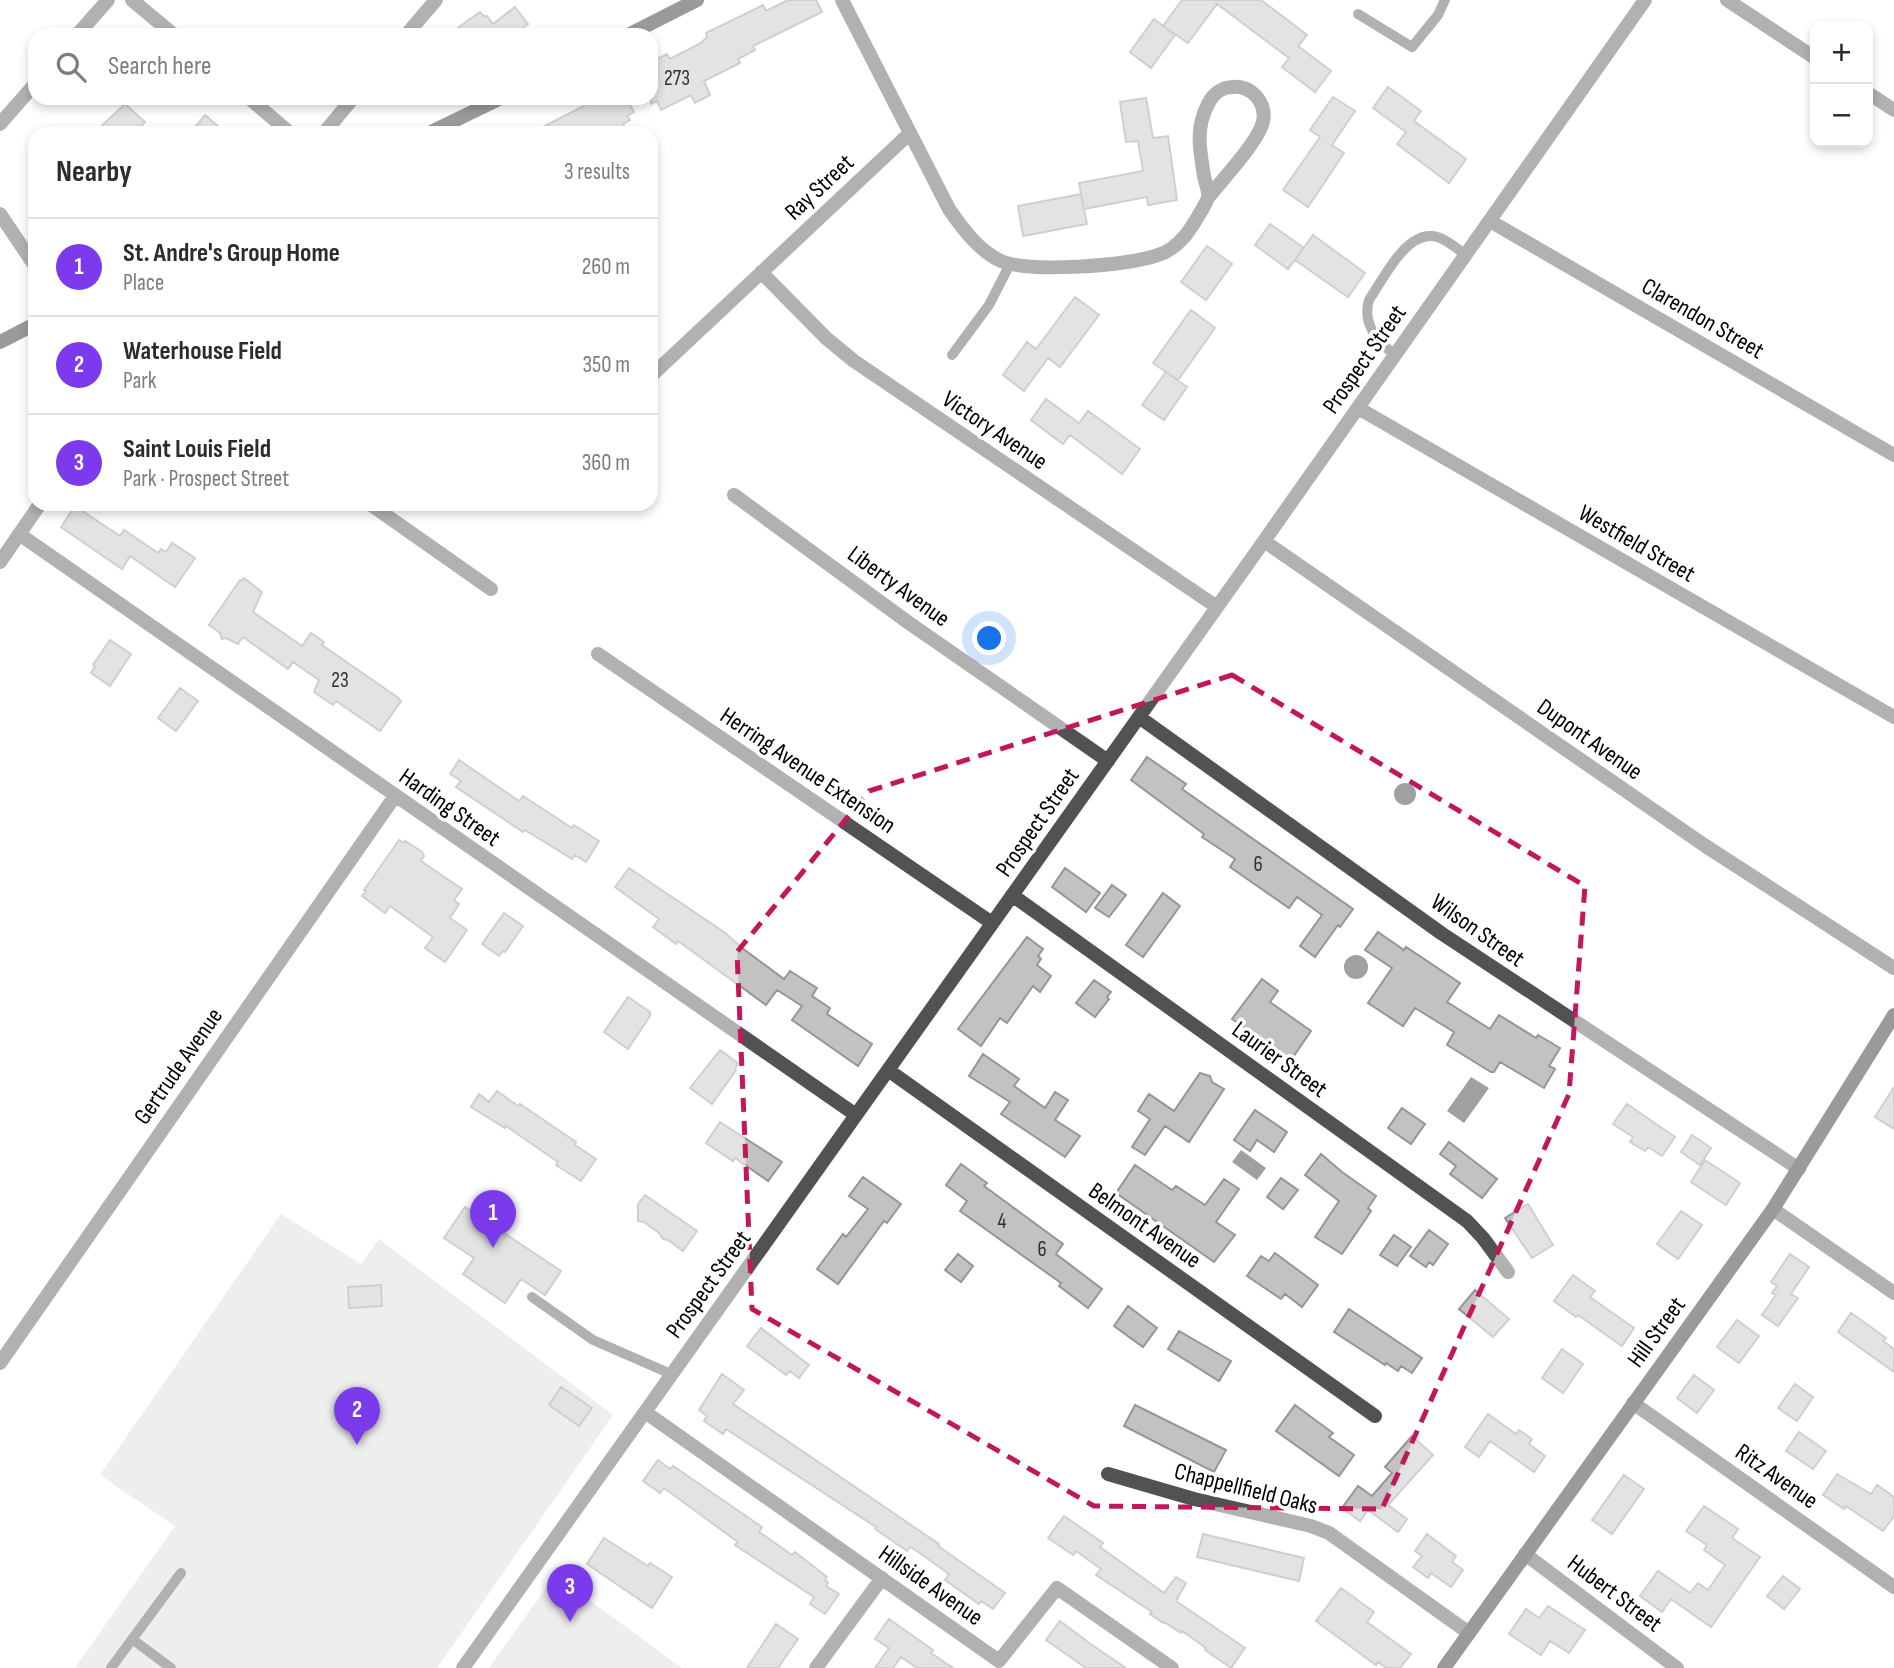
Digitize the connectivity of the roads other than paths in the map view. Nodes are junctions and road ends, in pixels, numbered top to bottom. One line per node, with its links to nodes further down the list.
1 (108, 0): 10 (street)
2 (132, 0): 11 (street)
3 (436, 0): 12 (street)
4 (697, 0): 13 (street)
5 (842, 0): 25 (street)
6 (1445, 0): 9 (lane)
7 (1645, 0): 28 (street, Prospect Street)
8 (1727, 0): 14 (street)
9 (1358, 14)
10 (83, 28)
11 (166, 28)
12 (413, 28)
13 (642, 28)
14 (1810, 55)
15 (28, 92): 21 (street)
16 (1873, 96): 20 (street)
17 (257, 105): 22 (street)
18 (347, 105): 23 (street)
19 (486, 105): 24 (street)
20 (1894, 110)
21 (0, 124)
22 (282, 126)
23 (330, 126)
24 (443, 126)
25 (910, 133): 31 (street); 32 (street, Ray Street)
26 (1208, 198): 26 (street); 31 (street)
27 (0, 214): 30 (street)
28 (1490, 221): 29 (street, Prospect Street); 39 (street, Clarendon Street)
29 (1466, 255): 36 (street, Prospect Street); 36 (lane)
30 (28, 256)
31 (1010, 264): 35 (lane)
32 (761, 272): 37 (street, Ray Street); 47 (street, Victory Avenue)
33 (28, 328): 34 (street)
34 (0, 342)
35 (952, 355)
36 (1395, 355): 38 (street, Prospect Street)
37 (658, 369)
38 (1358, 408): 44 (street, Prospect Street); 50 (street, Westfield Street)
39 (1894, 455)
40 (734, 495): 51 (street, Liberty Avenue)
41 (35, 511): 43 (street)
42 (380, 511): 46 (street)
43 (19, 534): 45 (street); 52 (street, Harding Street)
44 (1264, 541): 47 (street, Prospect Street); 55 (street, Dupont Avenue)
45 (0, 562)
46 (491, 589)
47 (1217, 607): 49 (street, Prospect Street)
48 (598, 654): 54 (street, Herring Avenue Extension)
49 (1139, 717): 51 (street, Prospect Street); 59 (street, Wilson Street)
50 (1894, 717)
51 (1108, 761): 53 (street, Prospect Street)
52 (395, 796): 58 (street, Harding Street); 64 (street, Gertrude Avenue)
53 (1012, 895): 54 (street, Prospect Street); 61 (street, Laurier Street)
54 (992, 923): 57 (street, Prospect Street)
55 (1894, 968)
56 (1892, 1021): 59 (street, Hill Street)
57 (888, 1070): 58 (street, Prospect Street); 68 (street, Belmont Avenue)
58 (856, 1115): 65 (street, Prospect Street)
59 (1799, 1169): 60 (street, Hill Street)
60 (1773, 1209): 62 (street); 66 (street, Hill Street)
61 (1508, 1272)
62 (1894, 1293)
63 (532, 1297): 65 (lane)
64 (2, 1356)
65 (671, 1374): 67 (street, Prospect Street)
66 (1633, 1403): 70 (street, Hill Street); 73 (street, Ritz Avenue)
67 (645, 1412): 72 (street, Hillside Avenue); 78 (street, Prospect Street)
68 (1375, 1416)
69 (1108, 1474): 74 (street, Chappellfield Oaks)
70 (1525, 1554): 74 (street, Hill Street); 82 (street, Hubert Street)
71 (181, 1573): 75 (lane)
72 (882, 1578): 79 (street); 80 (street, Hillside Avenue)
73 (1894, 1587)
74 (1469, 1633): 81 (street, Hill Street)
75 (132, 1639): 76 (lane); 77 (lane)
76 (111, 1668)
77 (171, 1668)
78 (463, 1668)
79 (816, 1668)
80 (1172, 1668)
81 (1444, 1668)
82 (1677, 1668)

